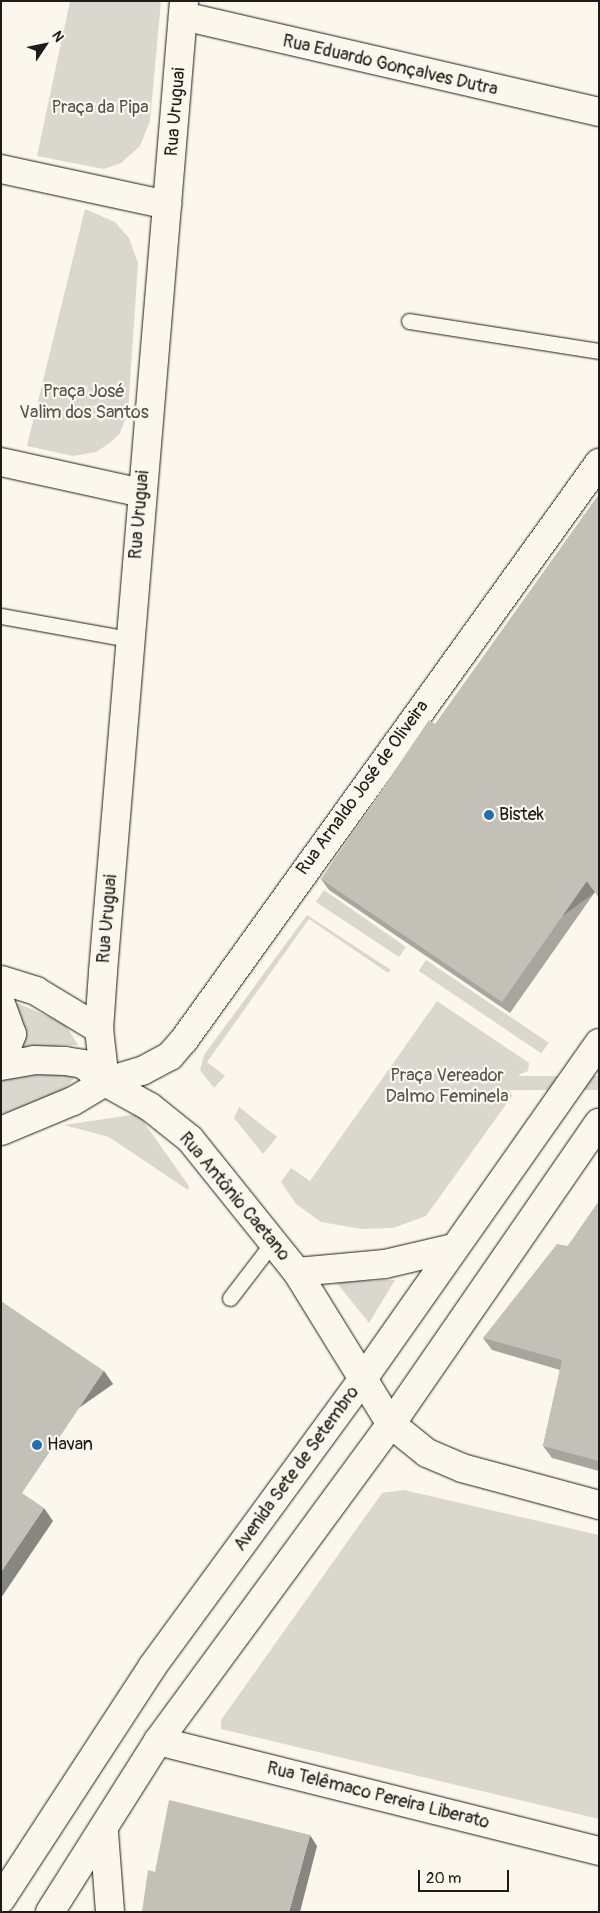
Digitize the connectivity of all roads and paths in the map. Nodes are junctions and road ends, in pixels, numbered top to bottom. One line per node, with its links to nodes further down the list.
1 (183, 9): 2 (main road, Rua Eduardo Gonçalves Dutra); 4 (main road, Rua Uruguai)
2 (599, 112)
3 (1, 169): 4 (main road)
4 (167, 205): 9 (main road, Rua Uruguai)
5 (409, 321): 6 (lane)
6 (599, 351)
7 (1, 462): 9 (main road)
8 (599, 463): 17 (main road, Rua Arnaldo José de Oliveira)
9 (142, 493): 11 (main road, Rua Uruguai)
10 (1, 616): 11 (lane)
11 (129, 639): 14 (main road, Rua Uruguai)
12 (1, 980): 14 (main road)
13 (1, 1004): 16 (main road)
14 (99, 1029): 17 (main road)
15 (599, 1043): 21 (main road, Avenida Sete de Setembro)
16 (1, 1064): 17 (main road, Rua Antônio Caetano)
17 (105, 1082): 19 (main road, Rua Arnaldo José de Oliveira); 20 (main road, Rua Antônio Caetano)
18 (599, 1123): 25 (main road)
19 (1, 1131)
20 (273, 1242): 22 (main road, Rua Antônio Caetano); 23 (lane)
21 (454, 1248): 22 (main road); 24 (main road, Avenida Sete de Setembro)
22 (297, 1272): 24 (main road, Rua Antônio Caetano)
23 (230, 1298)
24 (365, 1376): 25 (main road, Rua Antônio Caetano); 30 (main road, Avenida Sete de Setembro)
25 (391, 1424): 26 (main road); 27 (main road)
26 (599, 1505)
27 (158, 1741): 28 (main road); 29 (main road, Rua Telêmaco Pereira Liberato)
28 (104, 1832): 31 (main road); 32 (main road)
29 (599, 1851)
30 (1, 1899)
31 (50, 1912)
32 (110, 1912)

